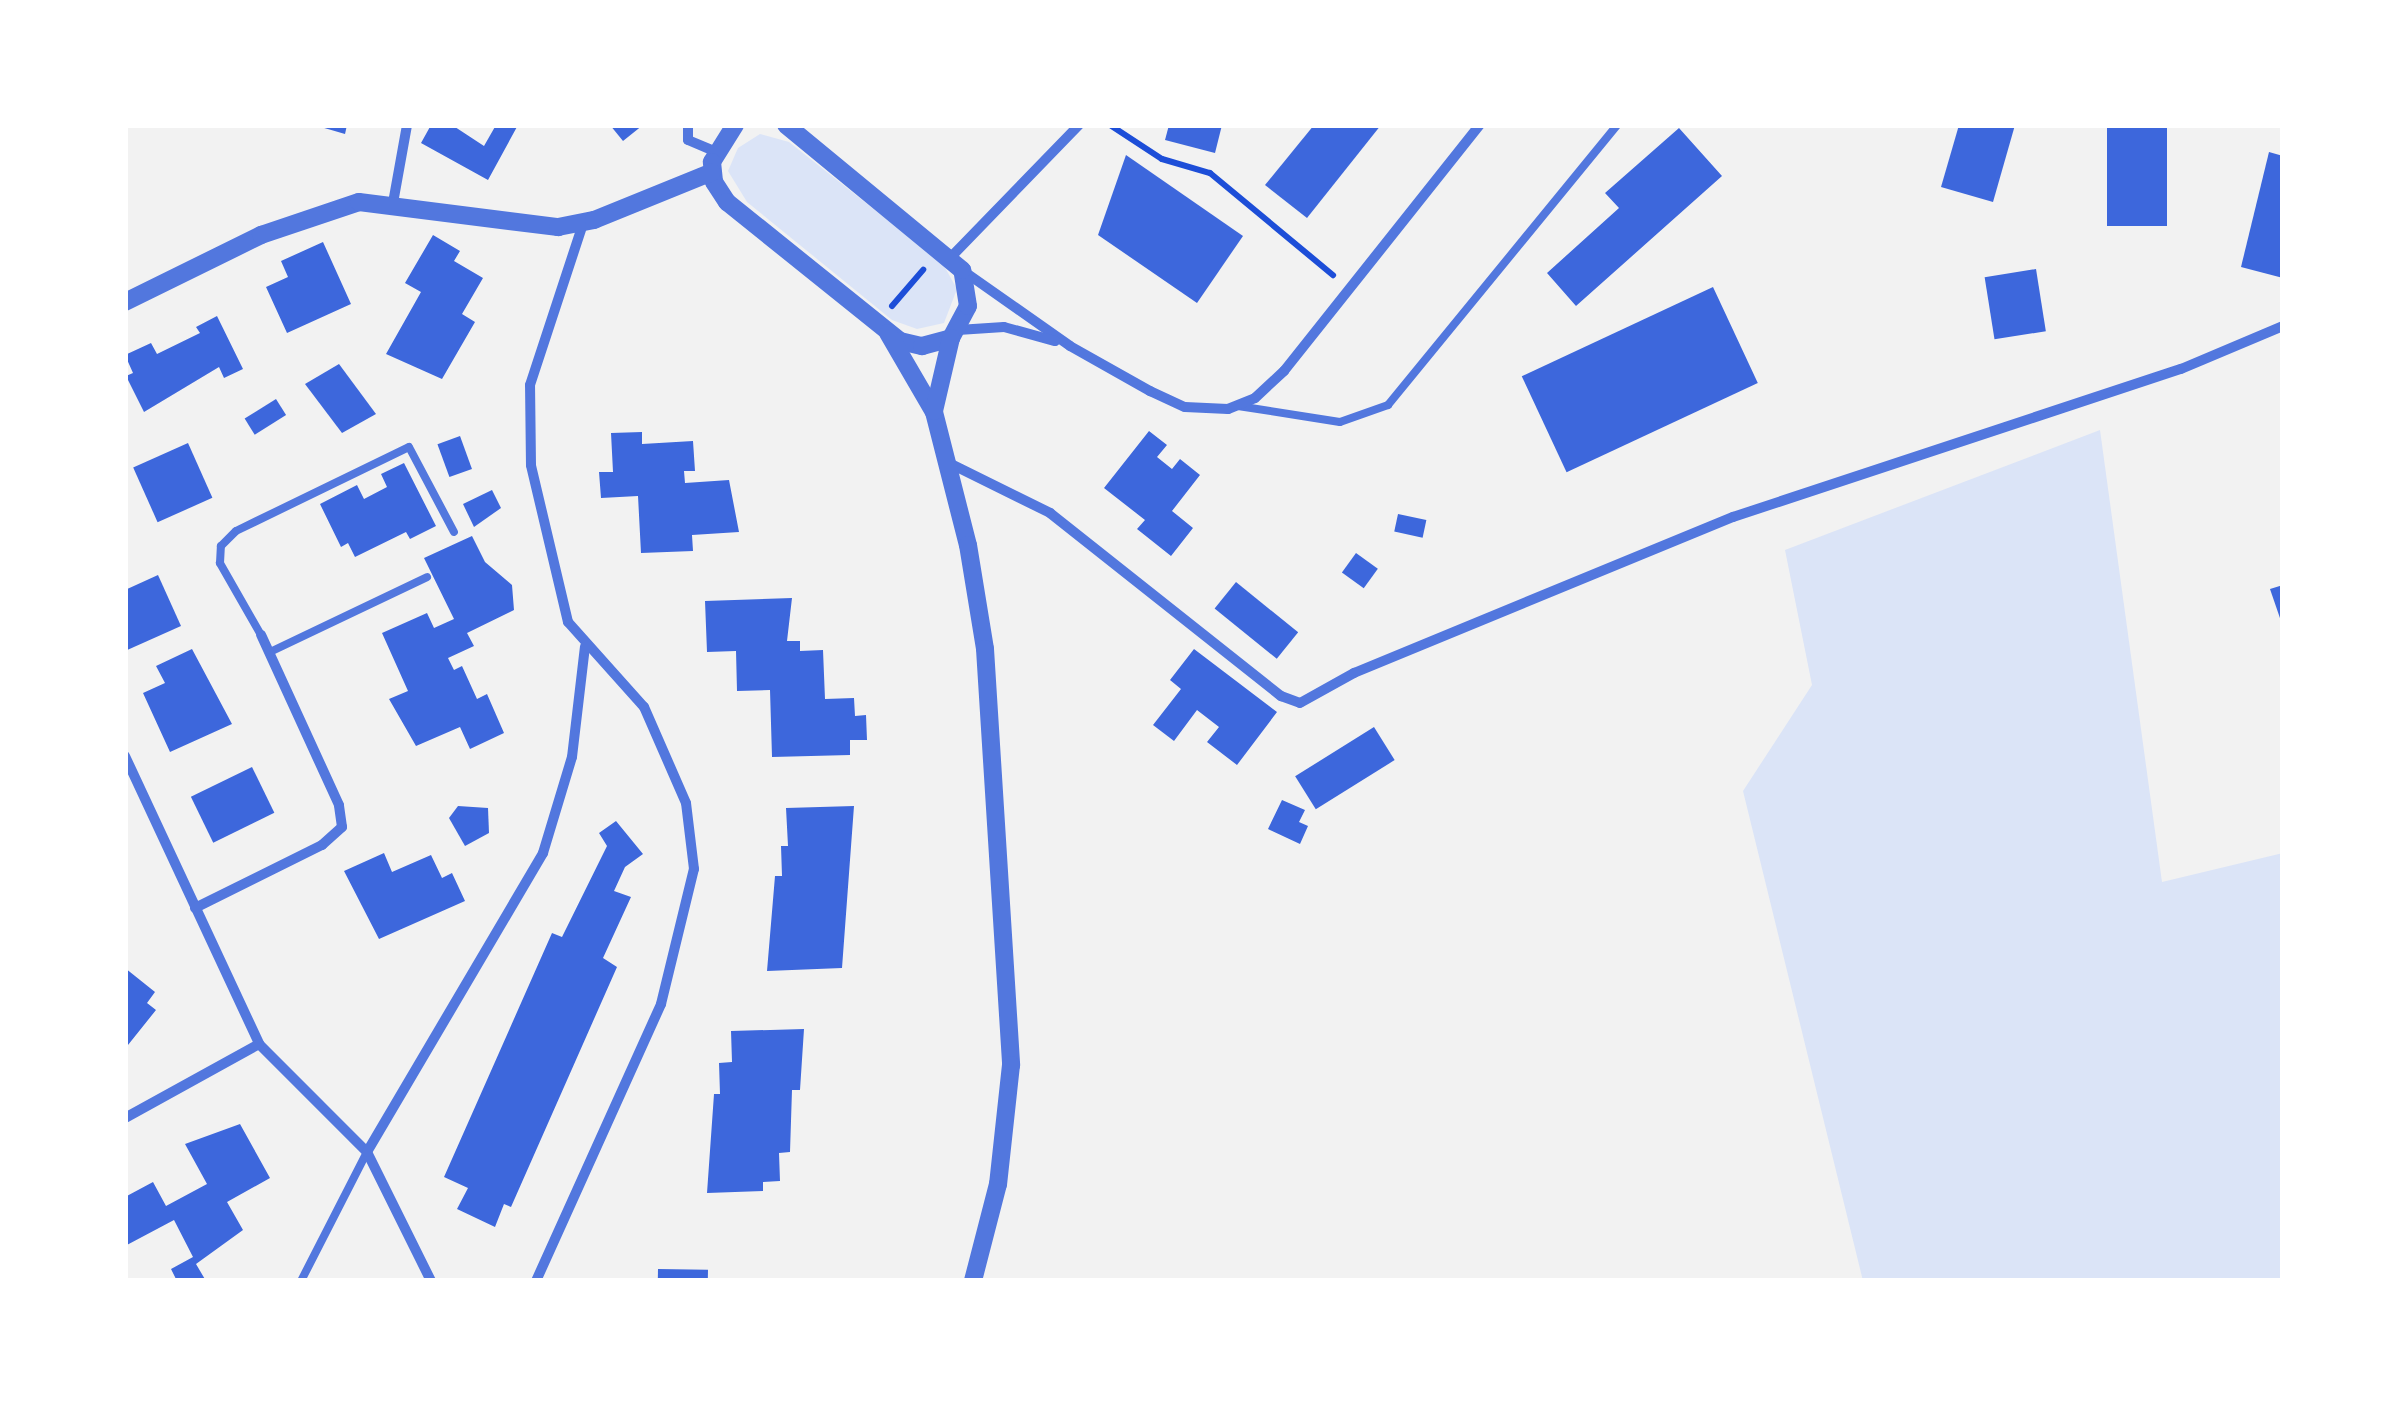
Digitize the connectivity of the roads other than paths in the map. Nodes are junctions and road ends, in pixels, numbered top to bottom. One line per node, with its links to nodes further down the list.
1 (407, 125): 10 (street)
2 (688, 125): 8 (street)
3 (735, 125): 8 (street)
4 (1078, 125): 12 (street)
5 (1480, 125): 18 (street)
6 (1617, 125): 18 (lane)
7 (796, 128): 12 (street)
8 (716, 152): 9 (street)
9 (712, 172): 11 (street); 14 (street)
10 (393, 203): 11 (street); 13 (street)
11 (584, 224): 24 (street)
12 (949, 261): 16 (street); 17 (street)
13 (125, 302)
14 (886, 324): 16 (street); 19 (street)
15 (2283, 326): 20 (street)
16 (954, 334): 17 (street); 19 (street)
17 (1070, 346): 18 (street)
18 (1238, 406)
19 (934, 412): 20 (street)
20 (948, 464): 34 (street)
21 (454, 532): 23 (lane)
22 (427, 577): 25 (lane)
23 (262, 635): 25 (street)
24 (586, 647): 30 (street); 33 (street)
25 (270, 652): 27 (street)
26 (125, 756): 27 (street)
27 (195, 908): 28 (street)
28 (258, 1044): 29 (street); 30 (street)
29 (125, 1118)
30 (367, 1152): 31 (lane); 32 (street)
31 (301, 1281)
32 (431, 1281)
33 (536, 1281)
34 (973, 1281)

